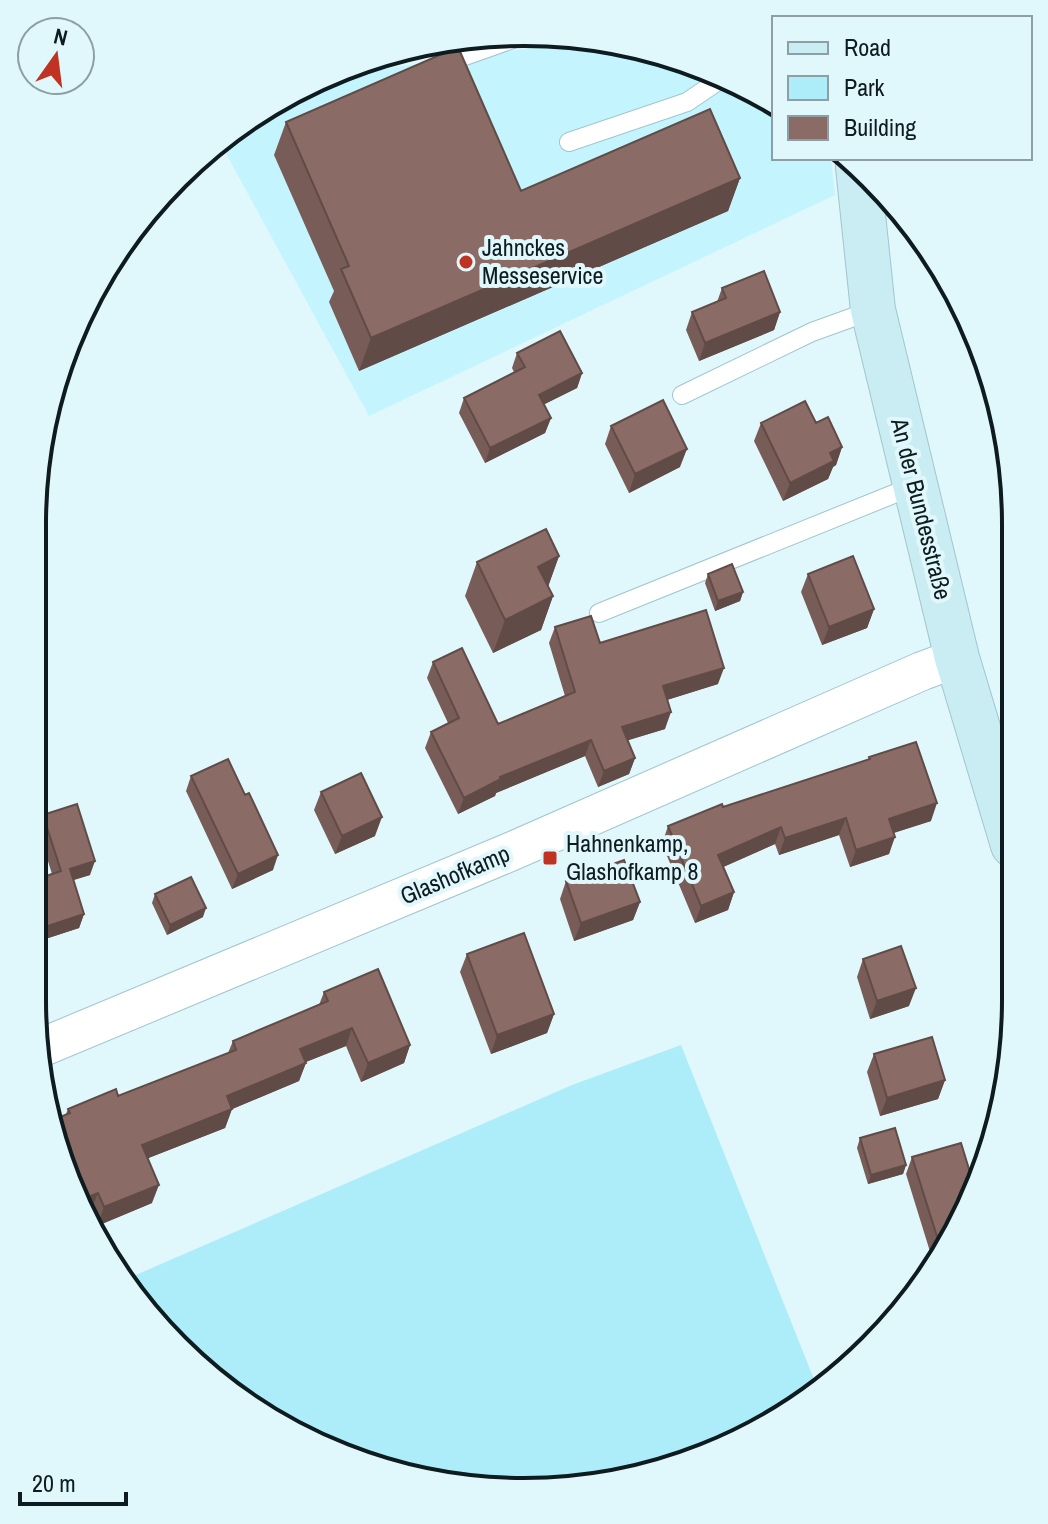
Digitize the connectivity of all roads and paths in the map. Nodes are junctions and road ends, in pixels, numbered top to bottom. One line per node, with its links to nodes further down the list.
1 (488, 47): 2 (lane)
2 (423, 70)
3 (713, 85): 4 (lane)
4 (569, 142)
5 (860, 184): 6 (main road, An der Bundesstraße)
6 (873, 310): 7 (lane); 8 (main road, An der Bundesstraße)
7 (682, 395)
8 (916, 485): 9 (lane); 10 (main road, An der Bundesstraße)
9 (599, 613)
10 (957, 658): 11 (main road, An der Bundesstraße); 12 (street, Glashofkamp)
11 (1002, 808)
12 (48, 1045)

